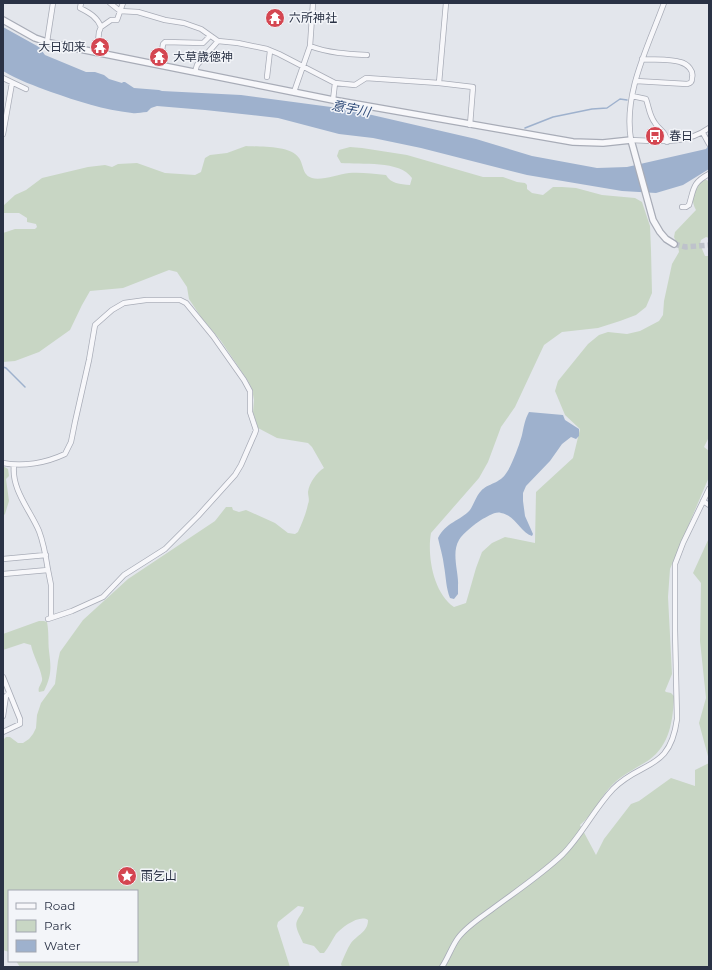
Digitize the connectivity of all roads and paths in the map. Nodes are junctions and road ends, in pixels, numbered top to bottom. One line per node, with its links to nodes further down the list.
1 (53, 3): 13 (street)
2 (81, 3): 10 (street)
3 (110, 3): 8 (street)
4 (123, 3): 8 (street)
5 (313, 3): 14 (street)
6 (446, 3): 27 (street)
7 (664, 3): 18 (street)
8 (120, 11): 10 (street); 11 (street)
9 (3, 20): 13 (street)
10 (101, 27): 16 (street)
11 (210, 36): 12 (street); 19 (street)
12 (218, 41): 15 (street); 21 (street)
13 (47, 42): 16 (street)
14 (310, 46): 17 (street); 20 (street)
15 (270, 51): 20 (street); 22 (street)
16 (97, 52): 19 (street)
17 (367, 55)
18 (642, 59): 24 (street); 24 (street)
19 (160, 65): 21 (street)
20 (303, 66): 26 (street); 29 (street)
21 (194, 72): 29 (street)
22 (267, 77)
23 (3, 78): 25 (street)
24 (636, 81): 30 (street)
25 (12, 83): 28 (street); 34 (street)
26 (335, 83): 27 (street); 31 (street)
27 (439, 83): 32 (street)
28 (26, 89)
29 (294, 92): 31 (street)
30 (632, 96): 36 (street); 37 (street)
31 (333, 100): 32 (street)
32 (470, 125): 36 (street)
33 (709, 128): 35 (street)
34 (3, 134)
35 (704, 134): 37 (street); 38 (street)
36 (631, 142): 37 (street); 41 (street)
37 (667, 142)
38 (709, 144)
39 (709, 174): 40 (street)
40 (682, 207)
41 (674, 244)
42 (3, 463): 43 (street)
43 (14, 465): 47 (street); 49 (street)
44 (709, 489): 45 (street)
45 (704, 502): 46 (street); 55 (street)
46 (709, 505)
47 (46, 555): 48 (street); 49 (street)
48 (3, 559)
49 (48, 570): 50 (street)
50 (3, 574)
51 (3, 677): 52 (street)
52 (9, 693): 53 (street); 54 (street)
53 (3, 716)
54 (3, 732)
55 (442, 967)

